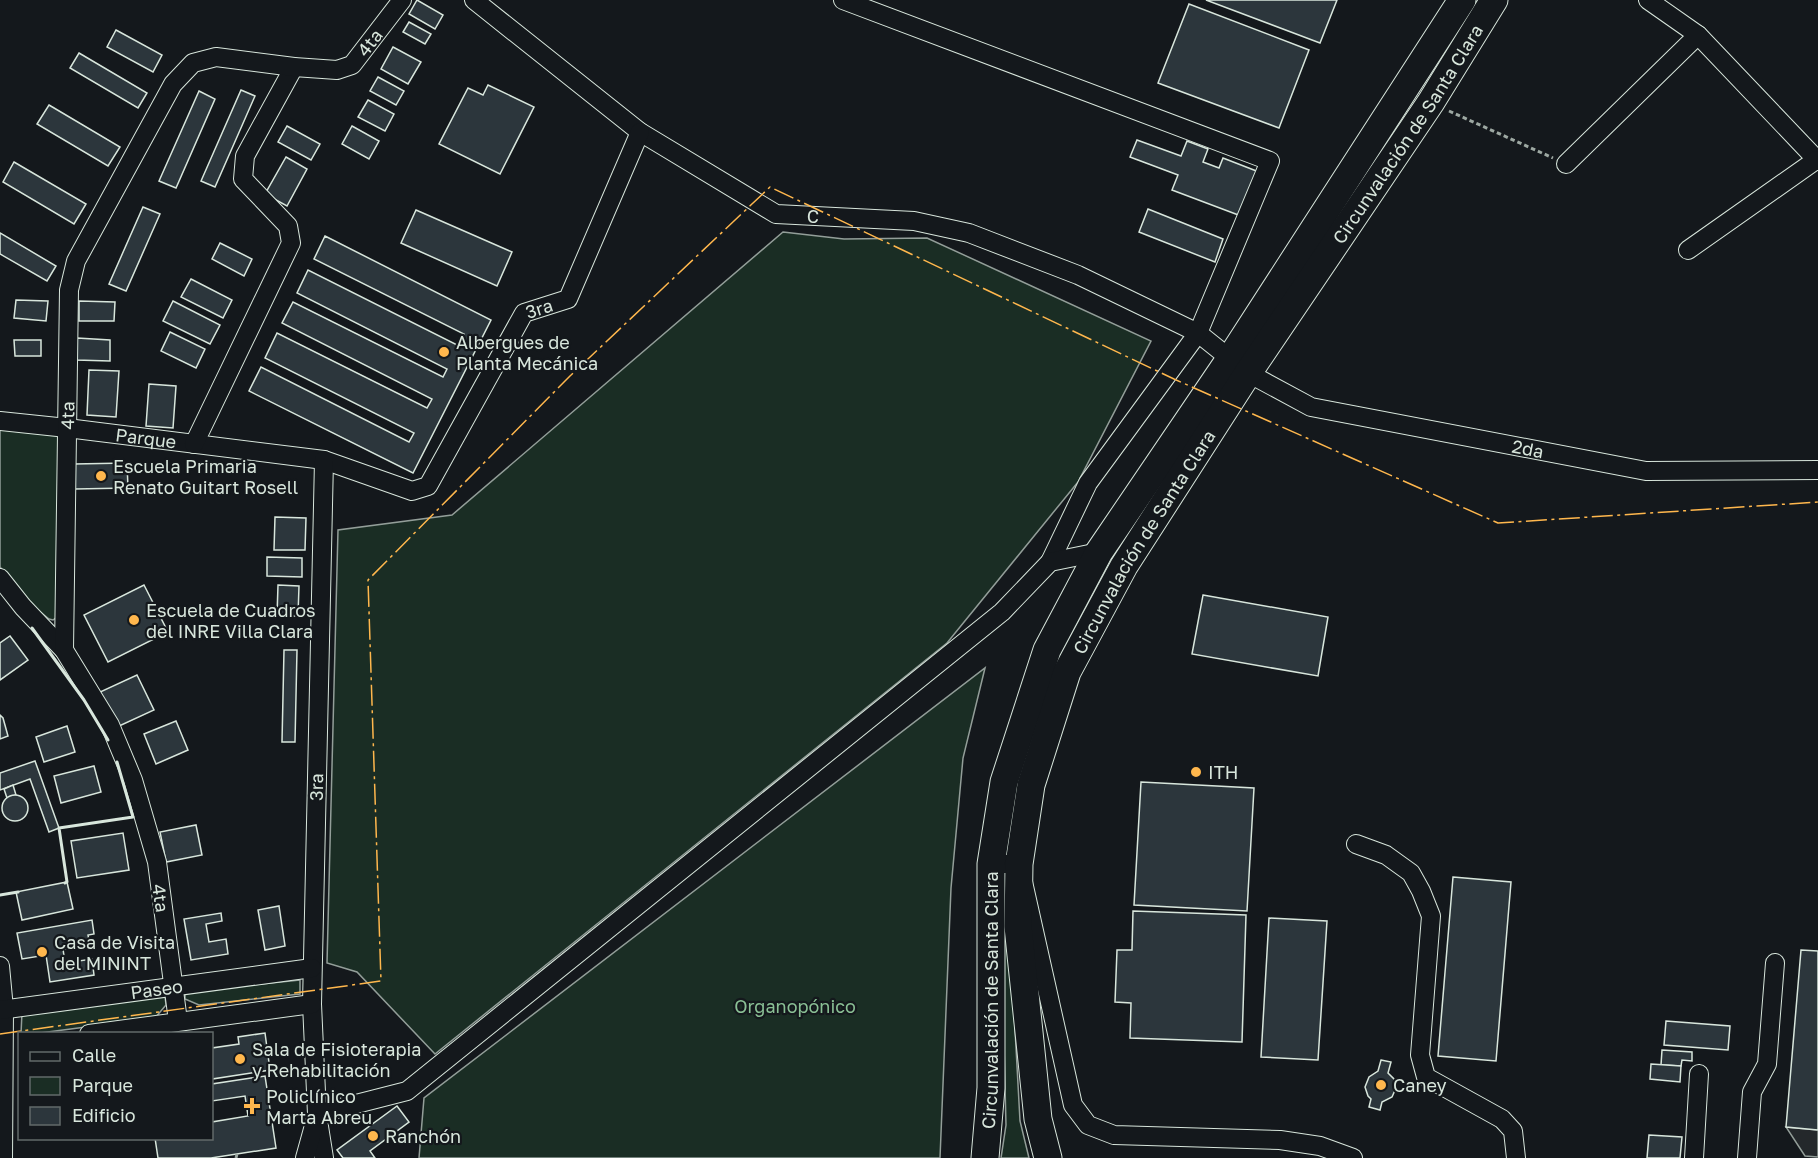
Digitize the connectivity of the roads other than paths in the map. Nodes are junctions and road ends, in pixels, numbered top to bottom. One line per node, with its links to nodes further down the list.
1 (402, 0): 8 (street, 4ta)
2 (474, 0): 9 (street, C)
3 (843, 0): 13 (street)
4 (1462, 0): 14 (highway, Circunvalación de Santa Clara)
5 (1494, 0): 14 (highway, Circunvalación de Santa Clara)
6 (1648, 0): 7 (street)
7 (1698, 35): 10 (street); 11 (street)
8 (294, 67): 16 (street, 4ta); 17 (street)
9 (640, 132): 13 (street, C); 20 (street, 3ra)
10 (1817, 160): 12 (street)
11 (1566, 164)
12 (1688, 250)
13 (1198, 333): 14 (street, C); 22 (street)
14 (1239, 366): 19 (street, 2da); 21 (highway, Circunvalación de Santa Clara); 27 (highway, Circunvalación de Santa Clara)
15 (0, 422): 16 (street, Parque)
16 (67, 428): 17 (street, Parque); 24 (street, 4ta)
17 (194, 444): 18 (street, Parque)
18 (324, 460): 20 (street, Parque); 30 (street, 3ra)
19 (1818, 470)
20 (428, 486)
21 (1099, 552): 22 (street); 26 (highway, Circunvalación de Santa Clara)
22 (1050, 562): 38 (street)
23 (0, 578): 24 (street)
24 (64, 650): 31 (street, 4ta)
25 (1356, 844): 45 (street)
26 (991, 864): 27 (street); 42 (highway, Circunvalación de Santa Clara)
27 (1019, 864): 43 (highway, Circunvalación de Santa Clara); 44 (street)
28 (1775, 963): 47 (street)
29 (0, 966): 33 (street)
30 (312, 968): 31 (street, Paseo); 32 (street, 3ra)
31 (174, 986): 33 (street, Paseo); 34 (street, 4ta)
32 (312, 1004): 34 (street, Paseo); 38 (street, 3ra)
33 (2, 1010): 36 (street)
34 (178, 1022): 35 (street, Paseo)
35 (104, 1032)
36 (8, 1045): 39 (street)
37 (1700, 1074): 46 (street)
38 (317, 1114): 40 (street, 3ra); 41 (street, 3ra)
39 (3, 1158)
40 (305, 1158)
41 (324, 1158)
42 (985, 1158)
43 (1047, 1158)
44 (1353, 1158)
45 (1516, 1158)
46 (1694, 1158)
47 (1747, 1158)

